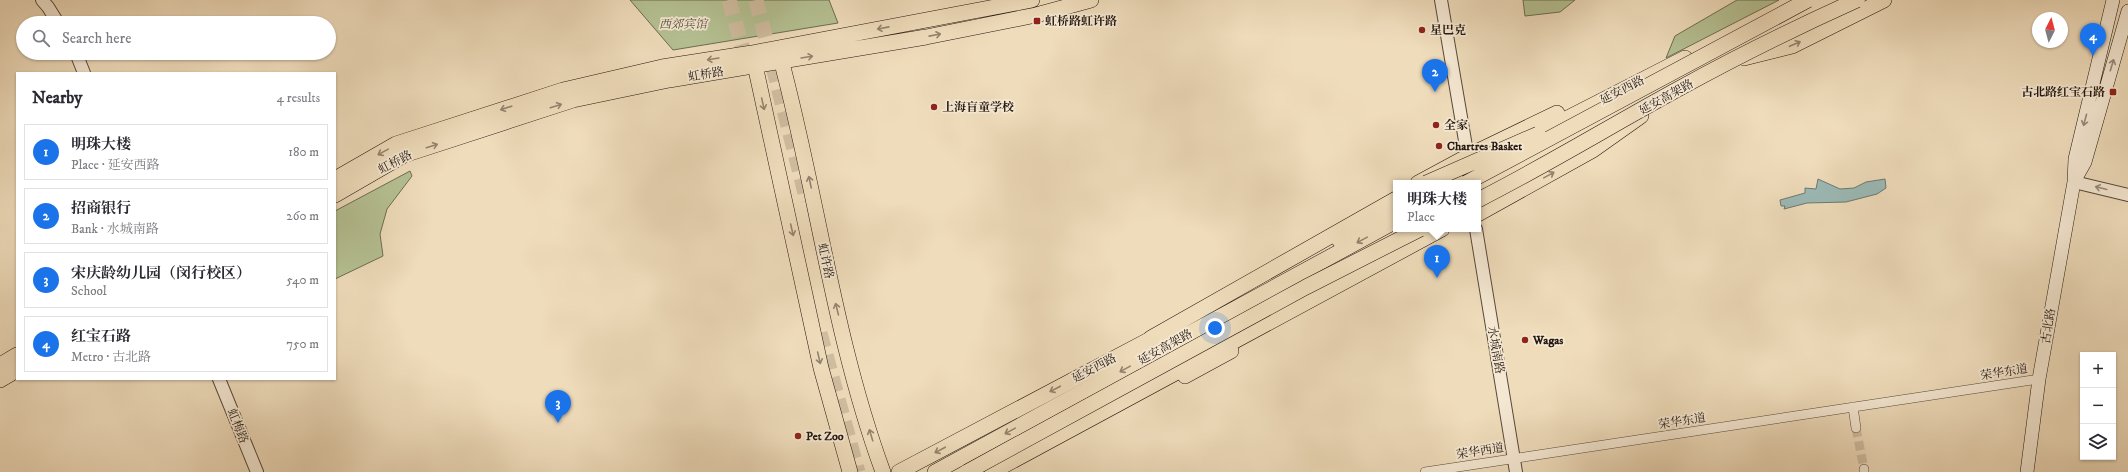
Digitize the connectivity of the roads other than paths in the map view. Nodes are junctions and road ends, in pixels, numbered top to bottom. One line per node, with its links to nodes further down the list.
1 (42, 0): 10 (street)
2 (1032, 0): 12 (main road, 虹桥路, one-way to 12)
3 (1091, 0): 12 (main road, 虹桥路, one-way to 3)
4 (1441, 0): 19 (street)
5 (1803, 0): 11 (main road); 18 (main road, 延安高架路, bridge); 19 (main road, 延安西路)
6 (1856, 0): 11 (main road); 21 (main road, 延安高架路, bridge)
7 (1884, 0): 13 (main road, one-way to 7)
8 (2113, 0): 25 (main road, 古北路, one-way to 25)
9 (2128, 12): 25 (main road, 古北路, one-way to 9)
10 (53, 16)
11 (1811, 23): 13 (main road)
12 (780, 54): 14 (main road, 虹桥路); 53 (main road, 虹许路, one-way to 12)
13 (1744, 58): 17 (main road)
14 (753, 59): 20 (main road, 虹桥路, one-way to 20); 26 (main road, 虹桥路, one-way to 14); 52 (main road, one-way to 52)
15 (79, 60): 16 (street)
16 (84, 72)
17 (1670, 95): 29 (main road); 34 (main road, one-way to 17)
18 (1623, 98): 19 (main road, 延安高架路, bridge); 23 (main road, bridge)
19 (1469, 173): 22 (main road); 24 (main road, 延安西路)
20 (336, 178)
21 (1523, 178): 30 (main road, 延安高架路, bridge); 32 (main road, bridge)
22 (1433, 180)
23 (1433, 180)
24 (1452, 180)
25 (2074, 182): 27 (street, one-way to 25); 45 (main road, 古北路)
26 (336, 194)
27 (2128, 195)
28 (1393, 197): 41 (main road)
29 (1481, 197)
30 (1481, 198)
31 (1393, 201): 41 (main road)
32 (1481, 204)
33 (1393, 211): 41 (main road, 延安西路)
34 (1481, 212)
35 (1393, 223): 55 (main road, 延安高架路, one-way to 55)
36 (1413, 232): 56 (main road, 延安高架路, bridge)
37 (1414, 232): 57 (main road)
38 (1436, 232): 57 (main road)
39 (1444, 232): 57 (main road)
40 (1476, 232): 50 (street, 水城南路)
41 (1151, 338): 54 (main road, 延安西路, one-way to 54)
42 (16, 356): 43 (main road)
43 (0, 365)
44 (16, 371): 46 (main road)
45 (2039, 379): 48 (street, 荣华东道); 60 (main road, 古北路)
46 (0, 380)
47 (219, 380): 51 (street, 虹梅路)
48 (1853, 407): 49 (street); 50 (street, 荣华东道)
49 (1856, 428)
50 (1514, 458): 58 (street, 荣华西道); 59 (street, 水城南路)
51 (257, 472)
52 (850, 472)
53 (883, 472)
54 (899, 472)
55 (935, 472)
56 (967, 472)
57 (992, 472)
58 (1425, 472)
59 (1516, 472)
60 (2027, 472)

